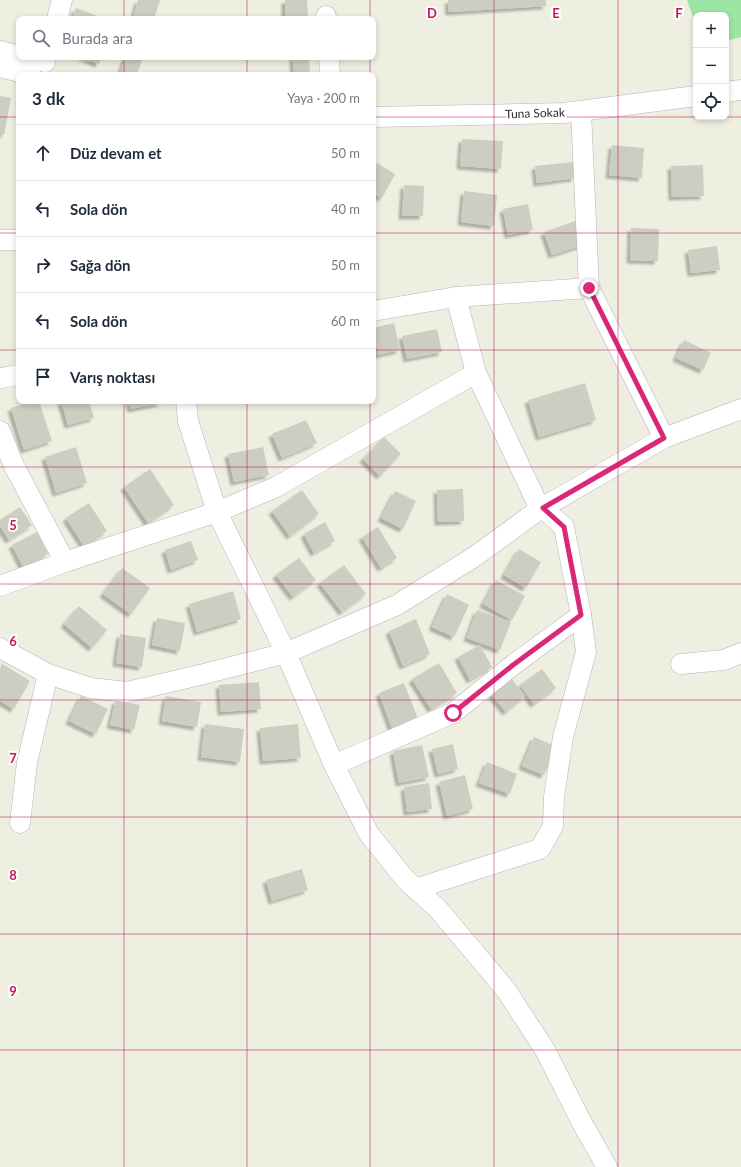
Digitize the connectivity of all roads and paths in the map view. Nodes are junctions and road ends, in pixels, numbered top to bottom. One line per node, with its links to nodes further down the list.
1 (62, 0): 2 (street)
2 (58, 16)
3 (0, 51): 4 (street)
4 (16, 55)
5 (28, 60): 8 (street)
6 (329, 60): 9 (street)
7 (0, 66): 8 (street)
8 (41, 67)
9 (330, 72)
10 (741, 90): 11 (street)
11 (729, 92)
12 (693, 96): 13 (street, Tuna Sokak)
13 (581, 111): 14 (street, Tuna Sokak); 17 (street)
14 (376, 117)
15 (0, 240): 16 (street)
16 (16, 240)
17 (589, 288): 18 (street); 26 (street)
18 (456, 297): 19 (street); 20 (street)
19 (376, 310)
20 (476, 374): 27 (street); 28 (street)
21 (16, 375): 22 (street)
22 (0, 378)
23 (186, 404): 28 (street)
24 (741, 409): 26 (street)
25 (0, 431): 29 (street)
26 (664, 438): 27 (street)
27 (542, 508): 31 (street); 33 (street)
28 (217, 512): 29 (street); 33 (street)
29 (65, 562): 30 (street)
30 (0, 586)
31 (581, 615): 37 (street); 39 (street)
32 (0, 648): 36 (street)
33 (286, 653): 36 (street); 37 (street)
34 (741, 653): 35 (street)
35 (681, 664)
36 (48, 674): 38 (street)
37 (334, 765): 39 (street)
38 (20, 823)
39 (415, 888): 40 (street)
40 (607, 1167)

